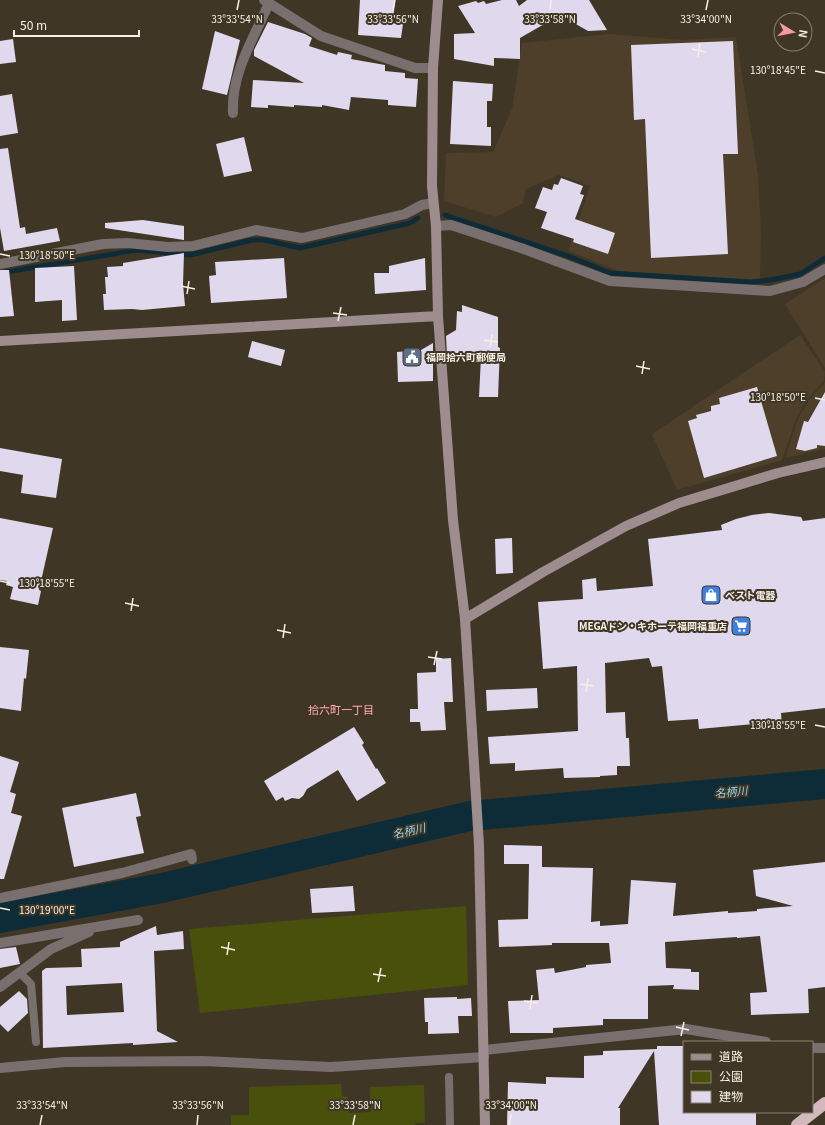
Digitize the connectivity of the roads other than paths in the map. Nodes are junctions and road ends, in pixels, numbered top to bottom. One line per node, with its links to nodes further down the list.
1 (438, 0): 3 (street)
2 (267, 2): 3 (street); 4 (street)
3 (433, 68): 5 (street)
4 (233, 113)
5 (433, 203): 6 (street); 7 (street)
6 (436, 226): 8 (street); 9 (street)
7 (0, 264)
8 (825, 269)
9 (438, 316): 10 (street); 12 (street)
10 (0, 341)
11 (825, 462): 12 (street)
12 (465, 619): 24 (street)
13 (192, 859): 14 (street)
14 (0, 898)
15 (138, 920): 16 (street)
16 (104, 925): 17 (street); 18 (street)
17 (0, 943)
18 (19, 972): 19 (street); 21 (lane)
19 (0, 987)
20 (760, 1041): 24 (street)
21 (36, 1042)
22 (813, 1048): 23 (street)
23 (825, 1048)
24 (484, 1054): 25 (street); 31 (street)
25 (0, 1068)
26 (449, 1077): 30 (lane)
27 (825, 1103): 28 (highway)
28 (813, 1112)
29 (812, 1113): 32 (highway)
30 (450, 1125)
31 (485, 1125)
32 (797, 1125)

